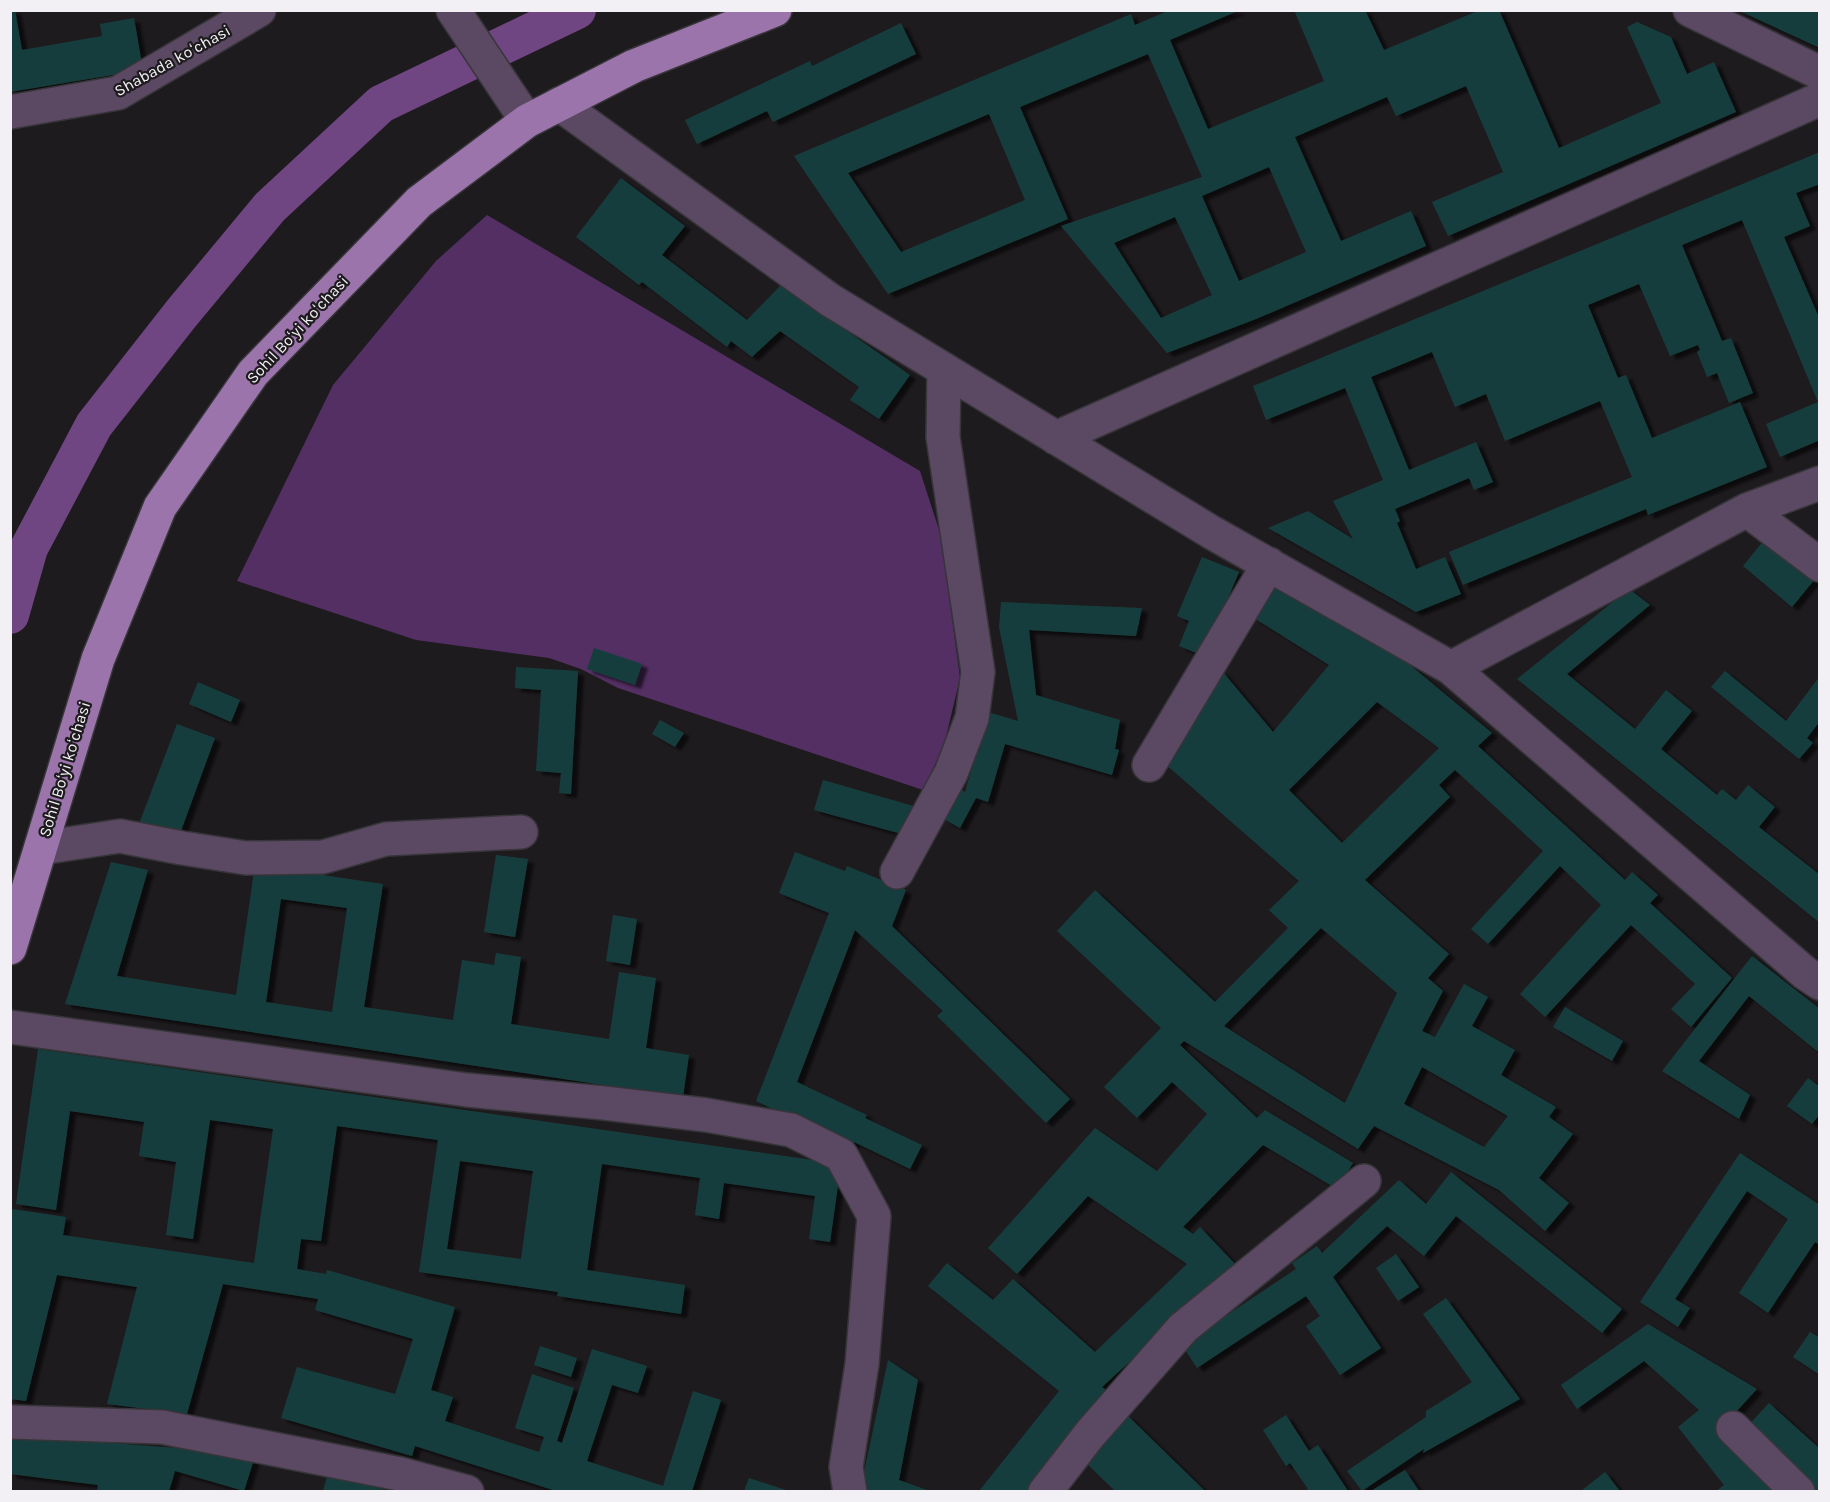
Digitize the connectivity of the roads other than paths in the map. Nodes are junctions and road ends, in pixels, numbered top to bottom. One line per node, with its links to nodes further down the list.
1 (259, 10): 8 (street, Shabada koʻchasi)
2 (453, 10): 9 (street)
3 (775, 10): 7 (main road, Sohil Boʻyi koʻchasi)
4 (1690, 10): 5 (street)
5 (1820, 73)
6 (1820, 99): 11 (street)
7 (559, 105): 9 (main road, Sohil Boʻyi koʻchasi); 10 (street)
8 (10, 112)
9 (527, 121): 19 (main road, Sohil Boʻyi koʻchasi)
10 (944, 370): 11 (street); 20 (street)
11 (1056, 438): 14 (street)
12 (1820, 483): 13 (street)
13 (1747, 510): 15 (street); 16 (street)
14 (1269, 564): 16 (street); 17 (street)
15 (1820, 565)
16 (1451, 668): 22 (street)
17 (1149, 765)
18 (521, 832): 19 (street)
19 (41, 848): 21 (main road, Sohil Boʻyi koʻchasi)
20 (897, 872)
21 (10, 948)
22 (1820, 983)
23 (10, 1027): 28 (street)
24 (1364, 1181): 29 (street)
25 (10, 1422): 27 (street)
26 (1733, 1428): 30 (street)
27 (467, 1491)
28 (850, 1491)
29 (1045, 1491)
30 (1798, 1491)

